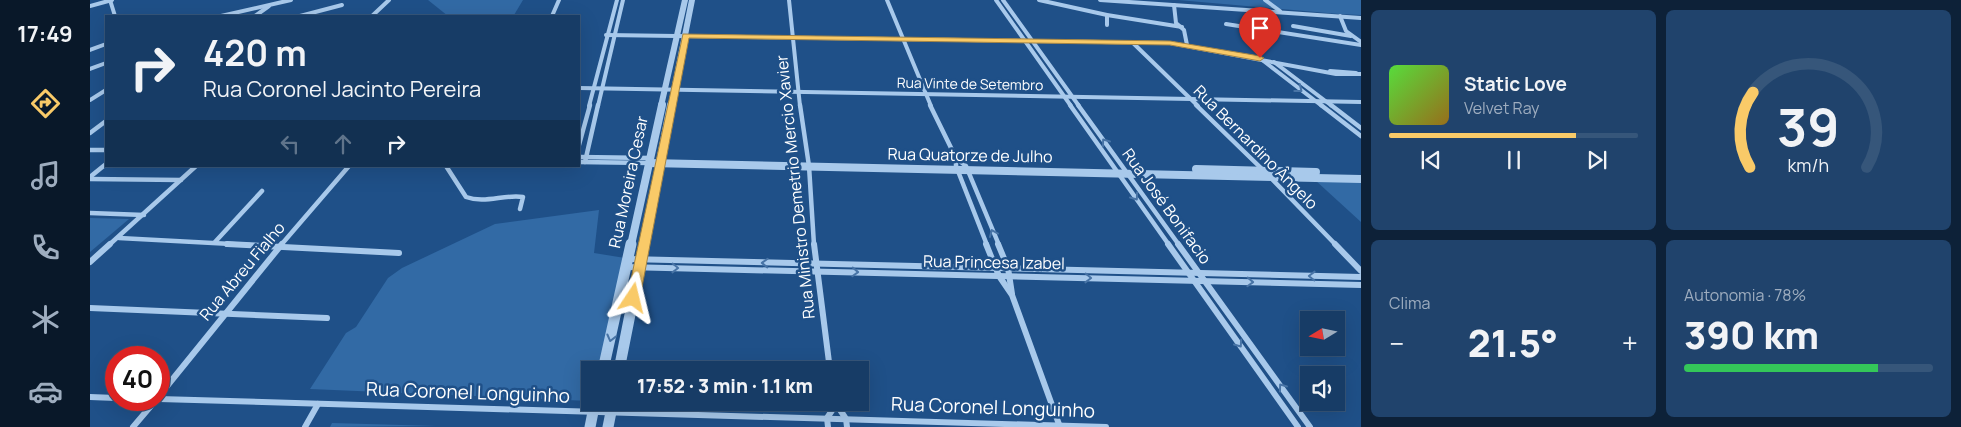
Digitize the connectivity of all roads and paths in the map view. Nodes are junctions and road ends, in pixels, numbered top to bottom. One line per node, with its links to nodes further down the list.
1 (110, 0): 19 (street); 21 (street)
2 (291, 0): 16 (street)
3 (389, 0): 25 (street)
4 (558, 0): 26 (street)
5 (617, 0): 34 (street)
6 (623, 0): 35 (street)
7 (685, 0): 36 (street, Rua Moreira Cesar)
8 (692, 0): 36 (street, Rua Moreira Cesar)
9 (789, 0): 38 (street, Rua Ministro Demetrio Mercio Xavier)
10 (887, 0): 39 (street)
11 (996, 0): 40 (street, Rua José Bonifacio)
12 (1004, 0): 41 (street, Rua José Bonifacio)
13 (1039, 0): 27 (street)
14 (1100, 0): 18 (street)
15 (1265, 0): 20 (street)
16 (272, 4): 22 (street); 23 (street)
17 (342, 5): 24 (street)
18 (1174, 5): 20 (street); 33 (street)
19 (90, 6)
20 (1280, 11): 28 (street)
21 (115, 15)
22 (224, 15)
23 (256, 15)
24 (304, 15)
25 (373, 15)
26 (552, 15)
27 (1107, 15): 31 (street); 33 (street)
28 (1340, 16): 29 (street); 37 (street)
29 (1361, 18)
30 (1226, 24): 44 (street)
31 (1107, 25)
32 (1293, 26): 37 (street)
33 (1182, 27): 45 (street)
34 (606, 35): 35 (street); 47 (street)
35 (615, 35): 36 (street); 48 (street)
36 (682, 36): 38 (street); 57 (street, Rua Moreira Cesar)
37 (1351, 36): 44 (street)
38 (792, 37): 39 (street); 59 (street, Rua Ministro Demetrio Mercio Xavier)
39 (904, 39): 40 (street); 60 (street)
40 (1025, 40): 41 (street); 61 (street, Rua José Bonifacio)
41 (1032, 41): 42 (street); 62 (street, Rua José Bonifacio)
42 (1132, 42): 45 (street); 63 (street, Rua Bernardino Ângelo)
43 (105, 44): 46 (street)
44 (1361, 44)
45 (1187, 45): 49 (street)
46 (90, 50)
47 (601, 55): 48 (street); 55 (street)
48 (609, 55): 56 (street)
49 (1260, 58): 50 (street); 65 (street, one-way to 65)
50 (1272, 60): 53 (street); 66 (street)
51 (105, 63): 52 (street)
52 (90, 70)
53 (1360, 74)
54 (580, 88): 55 (street, Rua Vinte de Setembro)
55 (593, 88): 56 (street, Rua Vinte de Setembro); 68 (street)
56 (602, 88): 57 (street, Rua Vinte de Setembro); 69 (street)
57 (670, 89): 59 (street, Rua Vinte de Setembro); 79 (street, Rua Moreira Cesar); 80 (street, Rua Moreira Cesar)
58 (105, 91): 64 (street)
59 (798, 92): 60 (street, Rua Vinte de Setembro); 82 (street, Rua Ministro Demetrio Mercio Xavier)
60 (925, 94): 61 (street, Rua Vinte de Setembro); 84 (street)
61 (1066, 97): 62 (street, Rua Vinte de Setembro); 88 (street, Rua José Bonifacio)
62 (1073, 97): 63 (street, Rua Vinte de Setembro); 88 (street, Rua José Bonifacio, one-way to 62)
63 (1191, 99): 65 (street, Rua Vinte de Setembro); 89 (street, Rua Bernardino Ângelo)
64 (90, 100)
65 (1314, 101): 66 (street, Rua Vinte de Setembro); 73 (street)
66 (1325, 101): 67 (street, Rua Vinte de Setembro); 71 (street)
67 (1361, 102)
68 (585, 120): 69 (street); 74 (street)
69 (595, 120): 78 (street)
70 (105, 122): 72 (street)
71 (1361, 128)
72 (90, 133)
73 (1361, 136)
74 (580, 141)
75 (90, 150): 76 (street)
76 (105, 150)
77 (580, 157): 78 (street, Rua Quatorze de Julho)
78 (586, 160): 79 (street, Rua Quatorze de Julho); 81 (street, Rua Quatorze de Julho)
79 (650, 161): 80 (street, Rua Quatorze de Julho); 105 (street, Rua Moreira Cesar)
80 (661, 161): 82 (street, Rua Quatorze de Julho); 106 (street, Rua Moreira Cesar)
81 (580, 162)
82 (808, 164): 84 (street, Rua Quatorze de Julho); 107 (street, Rua Ministro Demetrio Mercio Xavier)
83 (105, 165): 93 (street)
84 (961, 166): 88 (street, Rua Quatorze de Julho); 108 (street); 109 (street, one-way to 84)
85 (195, 167): 95 (street)
86 (348, 167): 102 (street, Rua Abreu Fialho)
87 (447, 167): 97 (street)
88 (1121, 171): 90 (street, Rua Quatorze de Julho); 111 (street, Rua José Bonifacio, one-way to 111); 112 (street, Rua José Bonifacio)
89 (1264, 171): 90 (street, Rua Quatorze de Julho); 91 (street, Rua Quatorze de Julho); 94 (street, Rua Bernardino Ângelo)
90 (1222, 173): 94 (street, Rua Quatorze de Julho)
91 (1325, 175): 92 (street, Rua Quatorze de Julho); 94 (street, Rua Quatorze de Julho)
92 (1361, 175)
93 (90, 178): 95 (street)
94 (1271, 178): 110 (street, Rua Bernardino Ângelo)
95 (181, 180): 99 (street)
96 (262, 191): 101 (street)
97 (520, 209)
98 (90, 213): 99 (street)
99 (144, 215): 100 (street)
100 (119, 238): 101 (street); 104 (street)
101 (215, 242): 102 (street)
102 (280, 247): 103 (street); 121 (street, Rua Abreu Fialho)
103 (399, 253)
104 (90, 262)
105 (627, 263): 106 (street, Rua Princesa Izabel); 123 (street, Rua Moreira Cesar, one-way to 123)
106 (639, 264): 107 (street, Rua Princesa Izabel); 124 (street, Rua Moreira Cesar)
107 (816, 268): 108 (street, Rua Princesa Izabel); 113 (street, Rua Princesa Izabel, one-way to 113); 125 (street, Rua Ministro Demetrio Mercio Xavier)
108 (996, 268): 109 (street, Rua Princesa Izabel); 113 (street)
109 (1008, 268): 111 (street, Rua Princesa Izabel); 114 (street)
110 (1361, 271)
111 (1190, 274): 112 (street, Rua Princesa Izabel); 116 (street, Rua José Bonifacio)
112 (1200, 274): 115 (street, Rua Princesa Izabel, one-way to 112); 117 (street, Rua José Bonifacio)
113 (999, 276): 114 (street, Rua Princesa Izabel); 119 (street)
114 (1010, 276): 116 (street, Rua Princesa Izabel, one-way to 116); 119 (street)
115 (1361, 277)
116 (1194, 280): 117 (street, Rua Princesa Izabel); 148 (street, Rua José Bonifacio, one-way to 148)
117 (1205, 281): 118 (street, Rua Princesa Izabel, one-way to 118); 149 (street, Rua José Bonifacio, one-way to 117)
118 (1361, 285)
119 (1012, 296): 140 (street)
120 (90, 308): 121 (street)
121 (225, 313): 122 (street); 126 (street, Rua Abreu Fialho)
122 (327, 318)
123 (605, 361)
124 (621, 361)
125 (829, 361)
126 (170, 383)
127 (90, 397): 128 (street)
128 (105, 398)
129 (170, 398): 130 (street, Rua Coronel Longuinho)
130 (318, 404): 131 (street, Rua Coronel Longuinho); 142 (street)
131 (581, 407)
132 (147, 411): 141 (street, Rua Abreu Fialho)
133 (593, 411): 143 (street)
134 (611, 411): 144 (street)
135 (676, 411): 138 (street, Rua Coronel Longuinho)
136 (831, 411): 138 (street)
137 (840, 411): 139 (street)
138 (827, 418): 139 (street, Rua Coronel Longuinho); 145 (street)
139 (846, 419): 140 (street, Rua Coronel Longuinho); 146 (street)
140 (1060, 426): 147 (street, Rua Coronel Longuinho)
141 (134, 427)
142 (305, 427)
143 (590, 427)
144 (608, 427)
145 (828, 427)
146 (846, 427)
147 (1106, 427)
148 (1298, 427)
149 (1310, 427)

